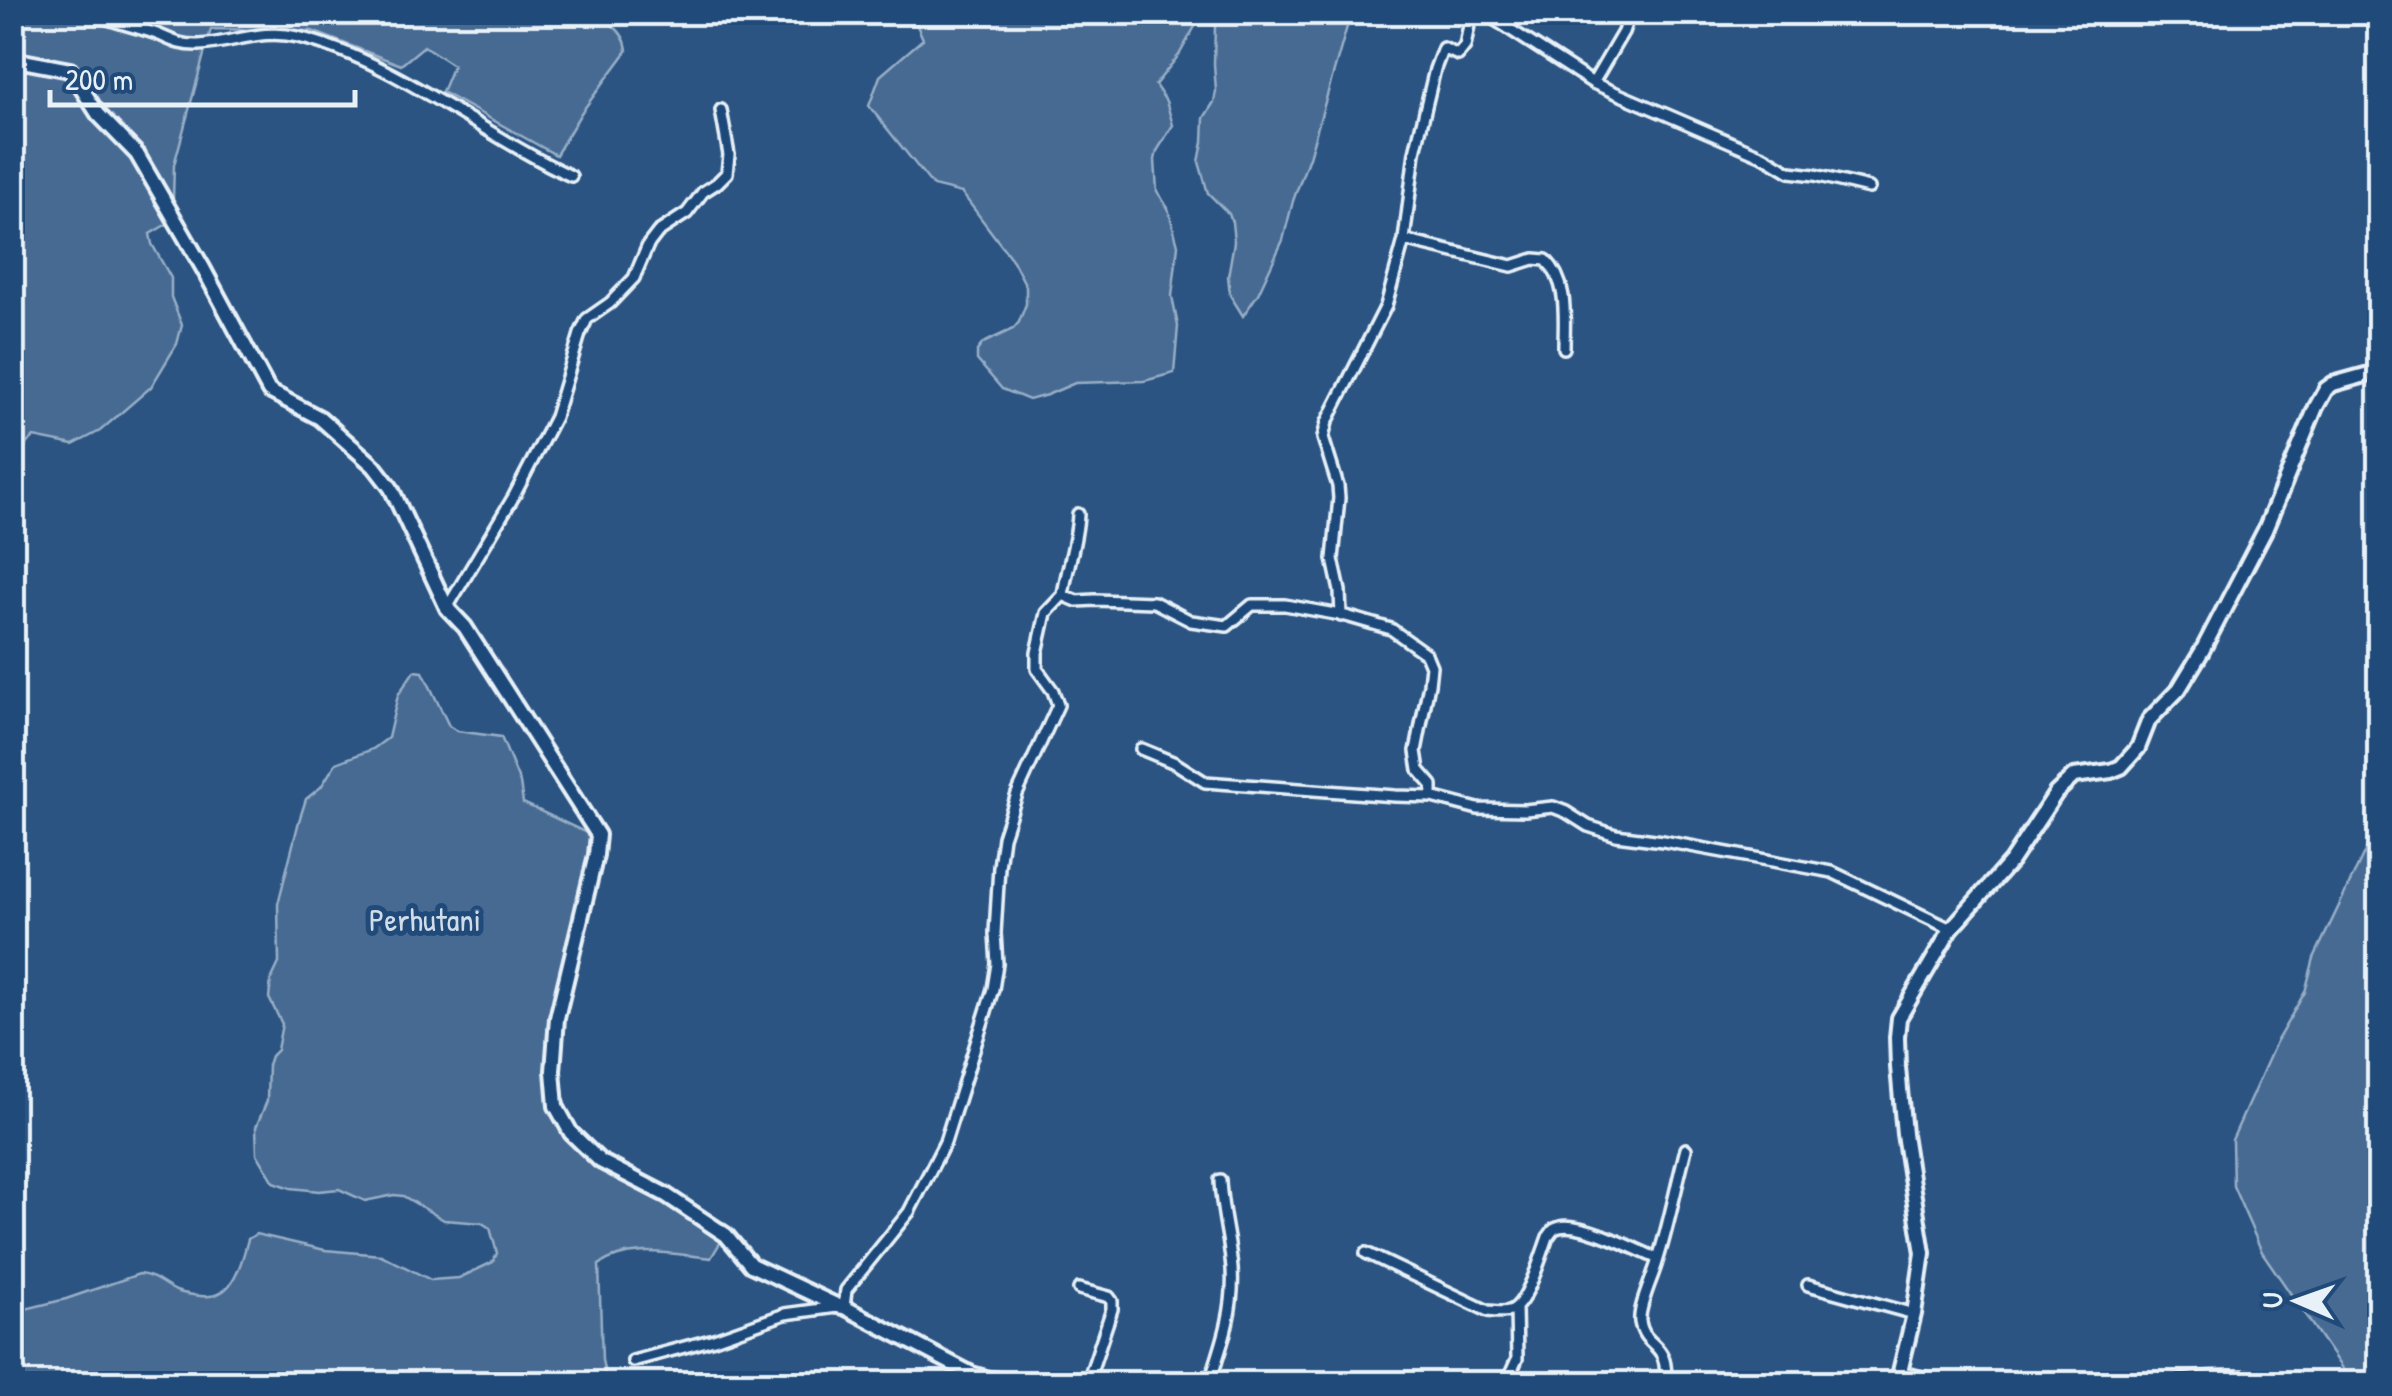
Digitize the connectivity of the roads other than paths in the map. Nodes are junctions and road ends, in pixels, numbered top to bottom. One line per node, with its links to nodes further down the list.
1 (90, 12): 7 (street)
2 (1482, 12): 5 (street); 9 (street)
3 (1630, 12): 5 (street)
4 (12, 59): 14 (street)
5 (1592, 83): 8 (street)
6 (721, 110): 14 (street)
7 (571, 176)
8 (1869, 188)
9 (1404, 240): 10 (street); 15 (street)
10 (1564, 348)
11 (2380, 370): 18 (street)
12 (1078, 514): 13 (street)
13 (1063, 595): 15 (street); 25 (street)
14 (447, 608): 25 (street)
15 (1342, 616): 17 (street)
16 (1142, 749): 17 (street)
17 (1432, 796): 18 (street)
18 (1951, 930): 27 (street)
19 (1686, 1149): 22 (street)
20 (1220, 1180): 32 (street)
21 (1366, 1253): 26 (street)
22 (1658, 1259): 26 (street); 34 (street)
23 (1808, 1285): 27 (street)
24 (1080, 1289): 31 (street)
25 (841, 1307): 28 (street); 30 (street)
26 (1516, 1307): 33 (street)
27 (1914, 1314): 29 (street)
28 (633, 1361)
29 (1898, 1378): 35 (street)
30 (1047, 1384)
31 (1087, 1384)
32 (1209, 1384)
33 (1506, 1384)
34 (1664, 1384)
35 (1956, 1384)
36 (2159, 1384): 37 (street)
37 (2296, 1384)

